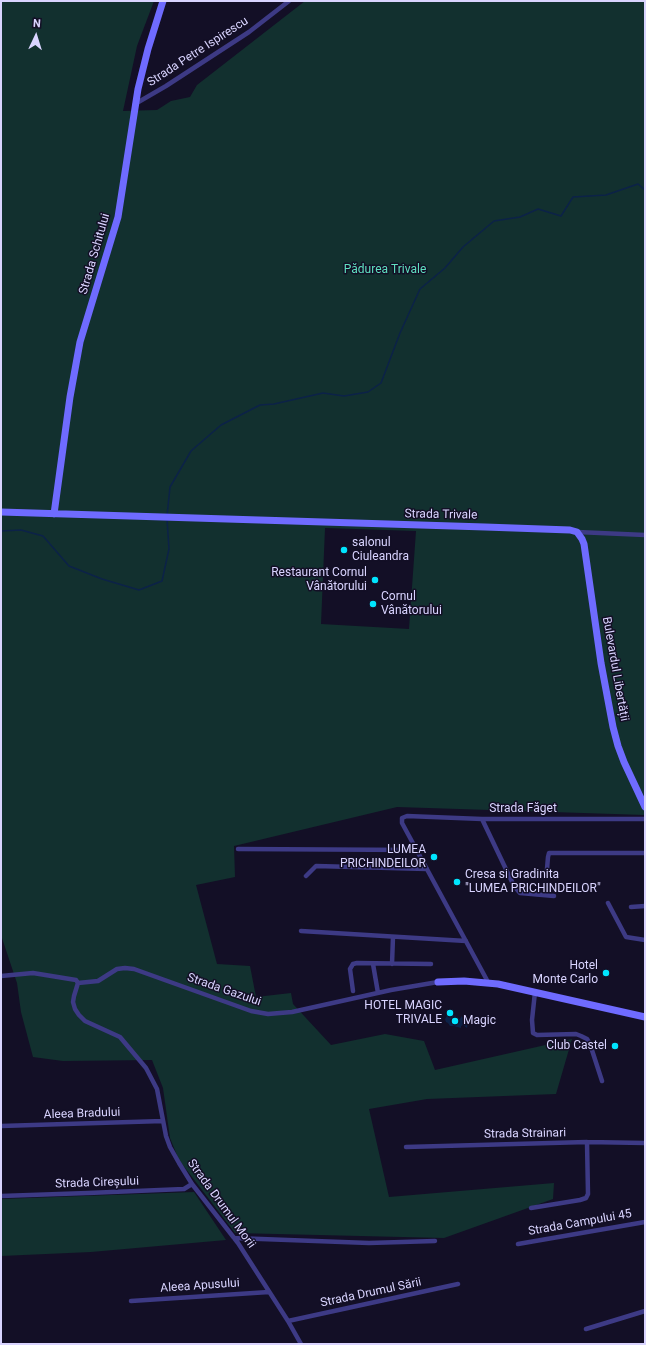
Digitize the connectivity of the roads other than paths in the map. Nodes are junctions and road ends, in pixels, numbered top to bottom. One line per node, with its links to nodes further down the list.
1 (162, 1): 3 (main road, Strada Schitului)
2 (289, 1): 3 (street, Strada Petre Ispirescu)
3 (135, 104): 5 (main road, Strada Schitului)
4 (1, 512): 5 (main road, Strada Trivale)
5 (54, 514): 6 (main road, Strada Trivale)
6 (577, 532): 7 (street, Strada Trivale); 8 (main road, Bulevardul Libertății)
7 (645, 535)
8 (645, 807)
9 (482, 819): 10 (street, Strada Făget); 12 (street, Strada Făget); 17 (street)
10 (645, 819)
11 (238, 849): 12 (street)
12 (417, 850): 14 (street)
13 (645, 853): 15 (street)
14 (427, 869): 16 (street); 24 (street)
15 (547, 869)
16 (306, 876)
17 (554, 896)
18 (608, 903): 23 (street)
19 (645, 906): 20 (street)
20 (631, 907)
21 (302, 931): 22 (street)
22 (394, 937): 24 (street); 26 (street)
23 (645, 940)
24 (466, 941): 30 (street)
25 (373, 964): 26 (street); 32 (street); 34 (street)
26 (392, 964): 27 (street)
27 (430, 964)
28 (1, 976): 31 (street)
29 (438, 982): 30 (main road); 34 (street, Strada Gazului)
30 (488, 982): 33 (main road)
31 (78, 983): 34 (street, Strada Gazului); 37 (street, Strada Drumul Morii)
32 (353, 991)
33 (535, 992): 35 (main road); 36 (street)
34 (378, 993)
35 (645, 1016)
36 (602, 1081)
37 (163, 1121): 38 (street, Aleea Bradului); 42 (street, Strada Drumul Morii)
38 (1, 1126)
39 (586, 1142): 40 (street, Strada Strainari); 41 (street, Strada Strainari); 44 (street)
40 (645, 1143)
41 (406, 1146)
42 (192, 1184): 43 (street, Strada Cireșului); 46 (street, Strada Drumul Morii)
43 (1, 1196)
44 (531, 1208)
45 (645, 1222): 48 (street, Strada Campului 45)
46 (234, 1238): 47 (street); 50 (street, Strada Drumul Morii)
47 (436, 1241)
48 (518, 1244)
49 (458, 1284): 53 (street, Strada Drumul Sării)
50 (269, 1292): 51 (street, Aleea Apusului); 53 (street, Strada Drumul Morii)
51 (131, 1301)
52 (645, 1311): 54 (street)
53 (288, 1321): 55 (street, Strada Drumul Morii)
54 (586, 1330)
55 (301, 1344)

